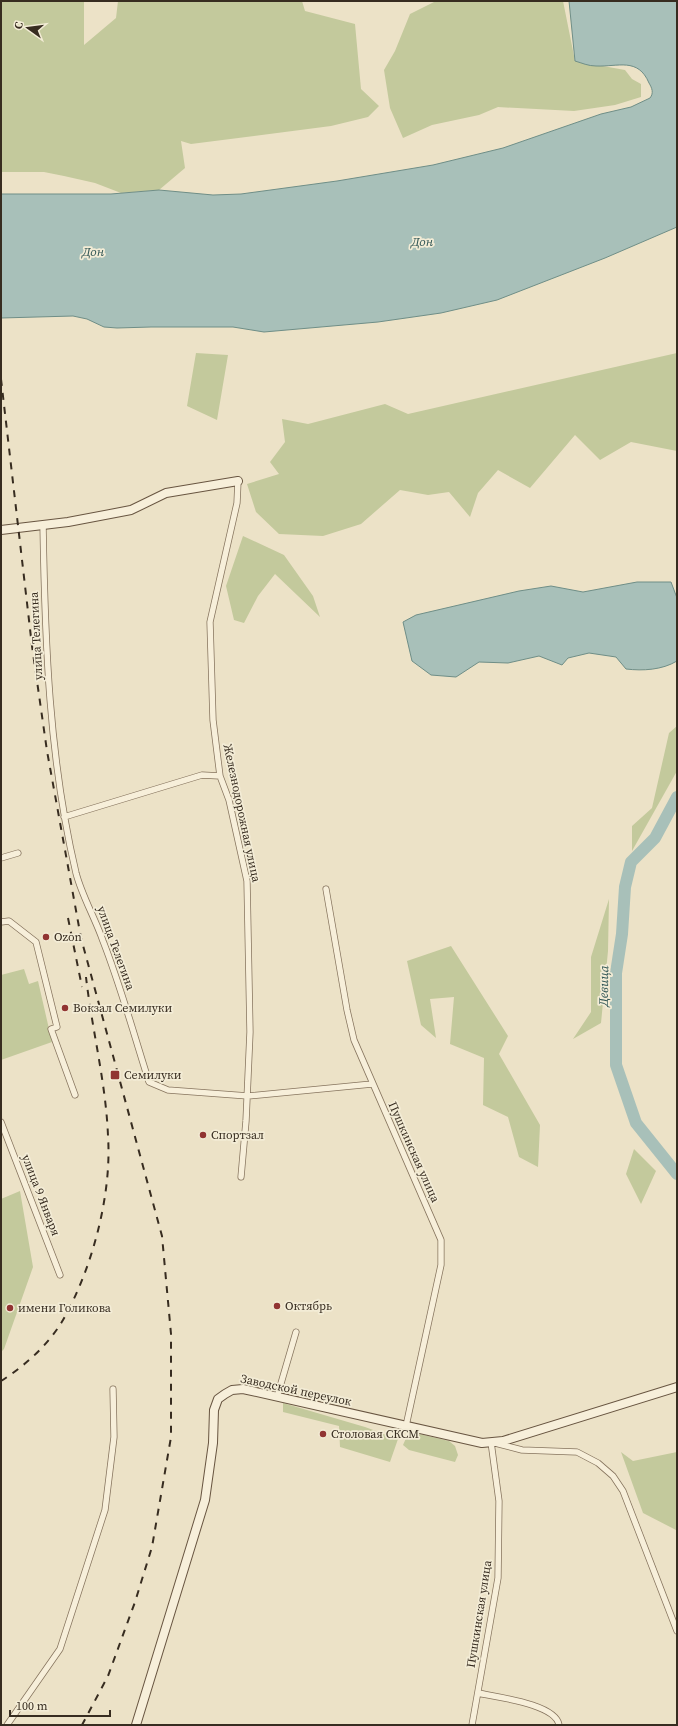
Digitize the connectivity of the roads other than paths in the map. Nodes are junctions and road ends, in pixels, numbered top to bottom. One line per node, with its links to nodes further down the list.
1 (238, 481): 2 (street); 4 (street, Железнодорожная улица)
2 (43, 525): 3 (street); 5 (street, улица Телегина)
3 (1, 530)
4 (220, 776): 5 (street); 12 (street, Железнодорожная улица)
5 (64, 817): 12 (street, улица Телегина)
6 (18, 853): 7 (street)
7 (1, 858)
8 (326, 889): 10 (street, Пушкинская улица)
9 (1, 922): 11 (street)
10 (372, 1084): 12 (street, улица Телегина); 20 (street, Пушкинская улица)
11 (75, 1095)
12 (248, 1096): 14 (street, Железнодорожная улица)
13 (1, 1122): 15 (street, улица 9 Января)
14 (241, 1177)
15 (60, 1275)
16 (296, 1332): 19 (street)
17 (677, 1387): 21 (street, Заводской переулок)
18 (113, 1389): 24 (street)
19 (277, 1397): 20 (street, Заводской переулок); 25 (street, Заводской переулок)
20 (406, 1426): 21 (street, Заводской переулок)
21 (491, 1442): 22 (street); 23 (street, Пушкинская улица)
22 (677, 1631)
23 (478, 1693): 26 (street, Пушкинская улица); 27 (street)
24 (7, 1725)
25 (136, 1725)
26 (472, 1725)
27 (559, 1725)

